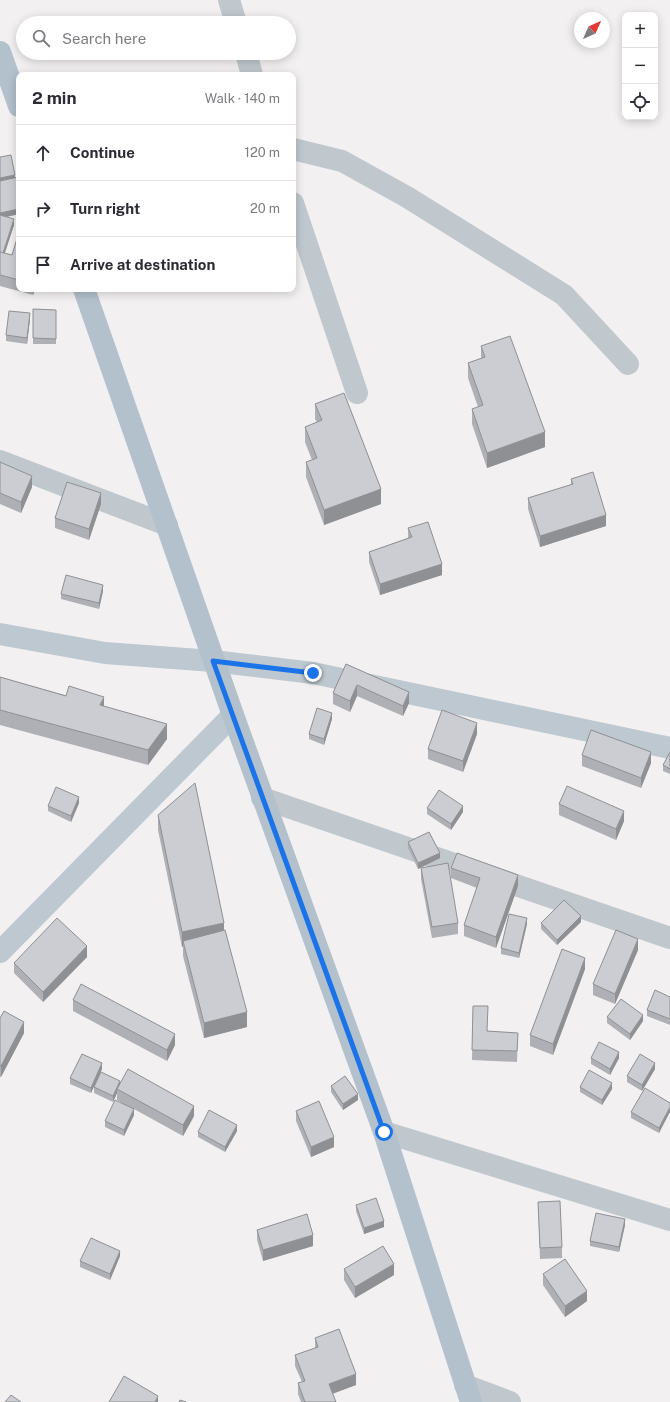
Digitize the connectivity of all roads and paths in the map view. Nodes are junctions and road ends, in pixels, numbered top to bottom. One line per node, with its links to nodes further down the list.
1 (229, 0): 2 (street)
2 (234, 16)
3 (0, 52): 6 (main road)
4 (248, 60): 5 (street)
5 (251, 72)
6 (16, 97)
7 (296, 149): 10 (street)
8 (296, 212): 11 (street)
9 (85, 292): 13 (main road)
10 (628, 364)
11 (356, 393)
12 (0, 461): 13 (street)
13 (167, 525): 15 (main road)
14 (0, 634): 15 (street)
15 (213, 661): 16 (main road); 17 (street)
16 (232, 715): 18 (main road); 20 (street)
17 (670, 748)
18 (262, 798): 19 (street); 21 (main road)
19 (670, 938)
20 (0, 952)
21 (384, 1132): 22 (street); 23 (main road)
22 (670, 1220)
23 (468, 1394): 24 (street)
24 (510, 1402)

